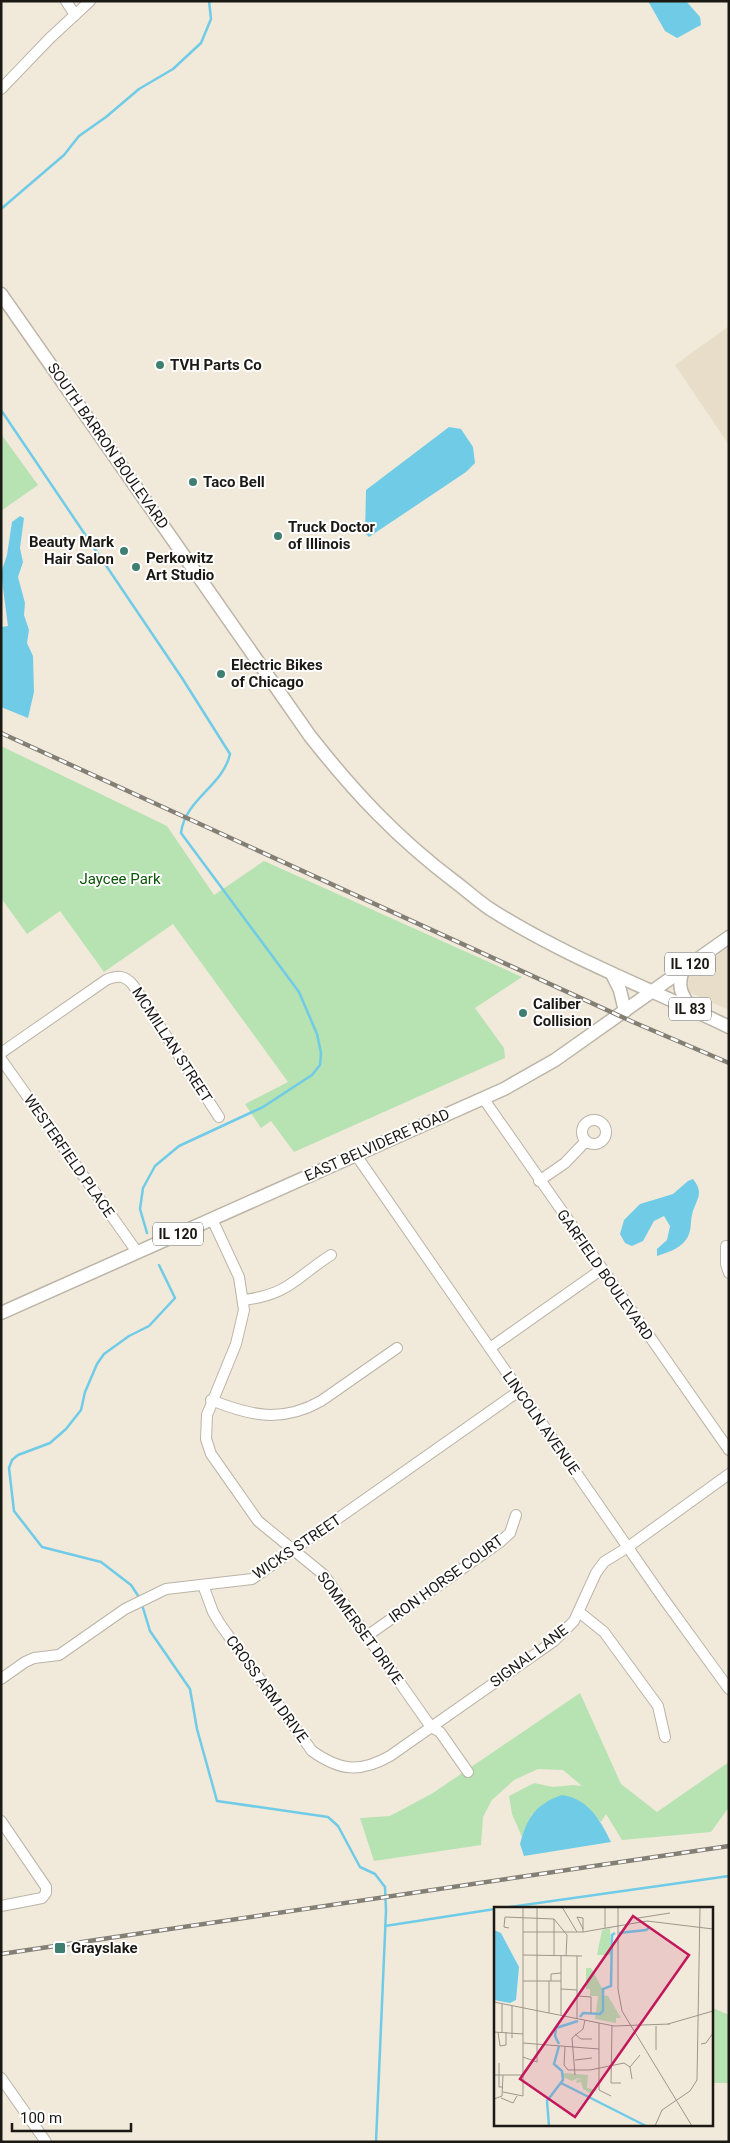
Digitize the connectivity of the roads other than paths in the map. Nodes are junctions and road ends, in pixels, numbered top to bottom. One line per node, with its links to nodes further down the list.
1 (66, 1): 3 (street)
2 (90, 1): 3 (street)
3 (75, 15): 4 (street)
4 (1, 89)
5 (1, 294): 8 (main road, SOUTH BARRON BOULEVARD / IL 83)
6 (729, 937): 7 (main road, EAST BELVIDERE ROAD / IL 120)
7 (683, 970): 9 (main road, EAST BELVIDERE ROAD / IL 120); 10 (main road)
8 (612, 974): 9 (main road, SOUTH BARRON BOULEVARD / IL 83); 11 (main road)
9 (652, 992): 10 (main road, IL 83); 11 (main road, EAST BELVIDERE ROAD / IL 120)
10 (694, 1010): 12 (main road, IL 83)
11 (625, 1011): 15 (main road, EAST BELVIDERE ROAD / IL 120)
12 (729, 1027)
13 (1, 1053): 16 (street, MCMILLAN STREET)
14 (1, 1059): 22 (street, WESTERFIELD PLACE)
15 (483, 1098): 18 (main road, EAST BELVIDERE ROAD / IL 120); 19 (street, GARFIELD BOULEVARD)
16 (219, 1116)
17 (586, 1141): 19 (street)
18 (356, 1155): 20 (main road, EAST BELVIDERE ROAD / IL 120); 29 (street, LINCOLN AVENUE)
19 (539, 1181): 24 (street, GARFIELD BOULEVARD)
20 (212, 1219): 22 (main road, EAST BELVIDERE ROAD / IL 120); 26 (street, SOMMERSET DRIVE)
21 (726, 1246): 25 (street)
22 (137, 1252): 27 (main road, EAST BELVIDERE ROAD / IL 120)
23 (332, 1255): 26 (street)
24 (602, 1270): 29 (street); 32 (street, GARFIELD BOULEVARD)
25 (729, 1273)
26 (244, 1300): 31 (street, SOMMERSET DRIVE)
27 (1, 1312)
28 (397, 1348): 31 (street)
29 (490, 1348): 30 (street, LINCOLN AVENUE)
30 (519, 1391): 35 (street, LINCOLN AVENUE); 36 (street, WICKS STREET)
31 (211, 1400): 36 (street, SOMMERSET DRIVE)
32 (729, 1450)
33 (729, 1474): 35 (street, SIGNAL LANE)
34 (516, 1515): 39 (street, IRON HORSE COURT)
35 (628, 1547): 38 (street, SIGNAL LANE); 41 (street, LINCOLN AVENUE)
36 (295, 1550): 37 (street, WICKS STREET); 39 (street, SOMMERSET DRIVE)
37 (203, 1585): 40 (street, WICKS STREET); 42 (street, CROSS ARM DRIVE)
38 (579, 1612): 42 (street, SIGNAL LANE); 43 (street)
39 (367, 1636): 42 (street, SOMMERSET DRIVE)
40 (1, 1678)
41 (729, 1689)
42 (431, 1727): 44 (street, SOMMERSET DRIVE)
43 (666, 1737)
44 (468, 1772)
45 (1, 1821): 46 (street)
46 (1, 1906)
47 (3, 2085): 48 (street)
48 (46, 2142)

